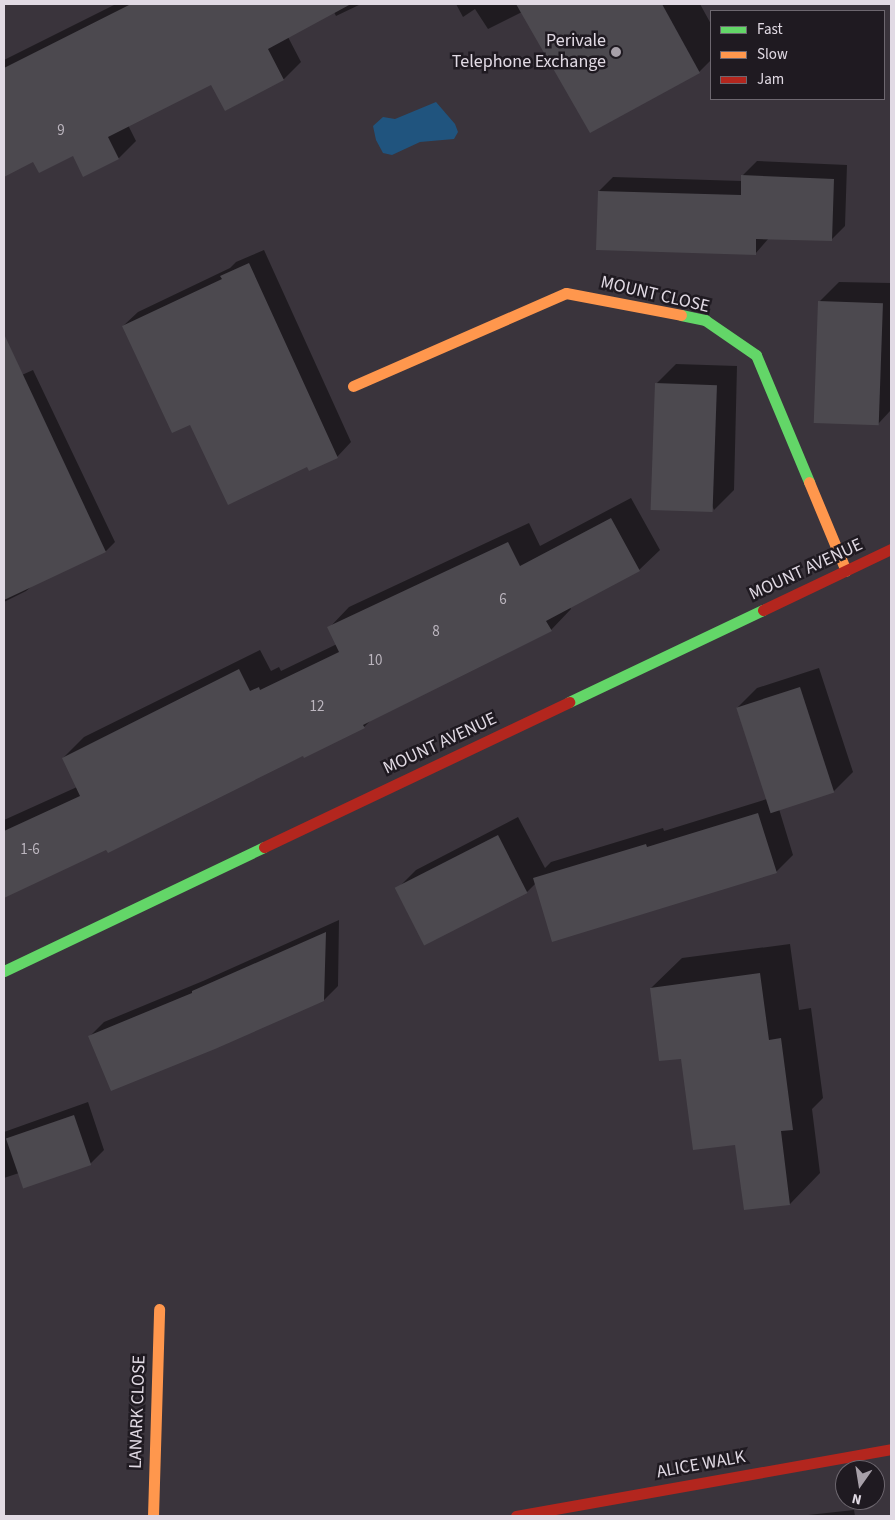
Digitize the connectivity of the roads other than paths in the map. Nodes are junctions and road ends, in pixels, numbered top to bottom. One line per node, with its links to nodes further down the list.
1 (353, 386): 3 (street, MOUNT CLOSE)
2 (891, 549): 3 (street, MOUNT AVENUE)
3 (846, 571): 4 (street, MOUNT AVENUE)
4 (4, 971)
5 (159, 1310): 7 (street, LANARK CLOSE)
6 (891, 1449): 8 (street, ALICE WALK)
7 (152, 1516)
8 (516, 1516)

